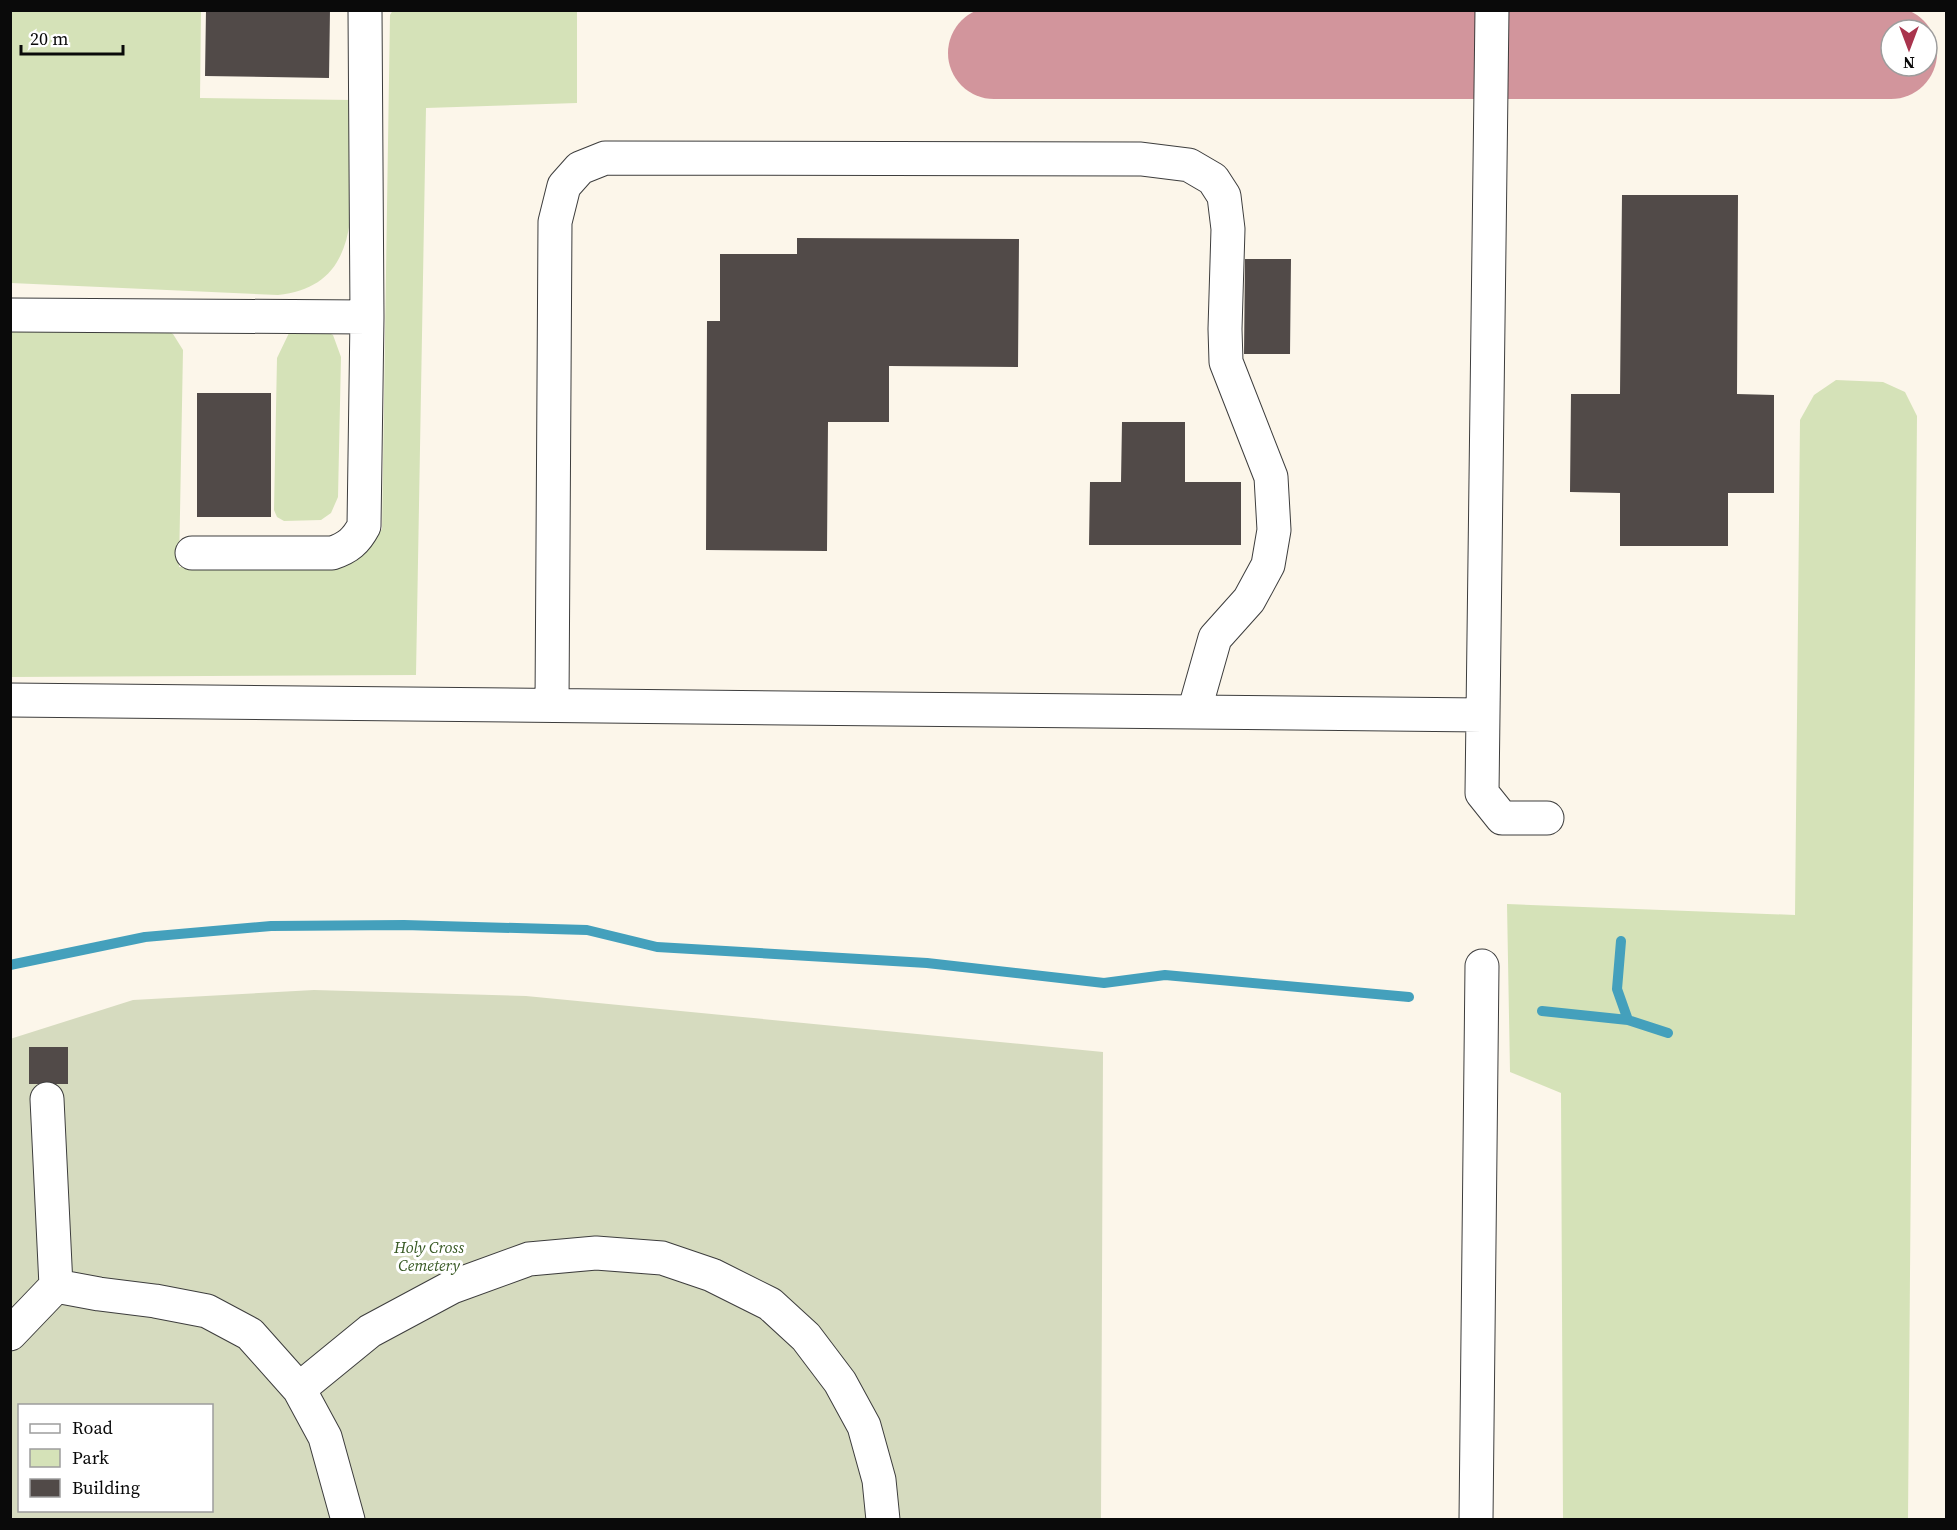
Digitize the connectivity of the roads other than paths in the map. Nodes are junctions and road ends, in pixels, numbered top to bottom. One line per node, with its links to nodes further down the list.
1 (365, 10): 4 (lane)
2 (1492, 10): 9 (lane)
3 (10, 315): 4 (lane)
4 (367, 317): 5 (lane)
5 (192, 553)
6 (10, 700): 7 (lane)
7 (552, 705): 8 (lane); 8 (lane)
8 (1194, 711): 9 (lane)
9 (1482, 715): 10 (lane)
10 (1547, 818)
11 (1482, 966): 18 (lane)
12 (47, 1099): 13 (lane)
13 (56, 1286): 14 (lane); 15 (lane)
14 (10, 1334)
15 (299, 1389): 16 (lane); 17 (lane)
16 (348, 1520)
17 (883, 1520)
18 (1476, 1520)

